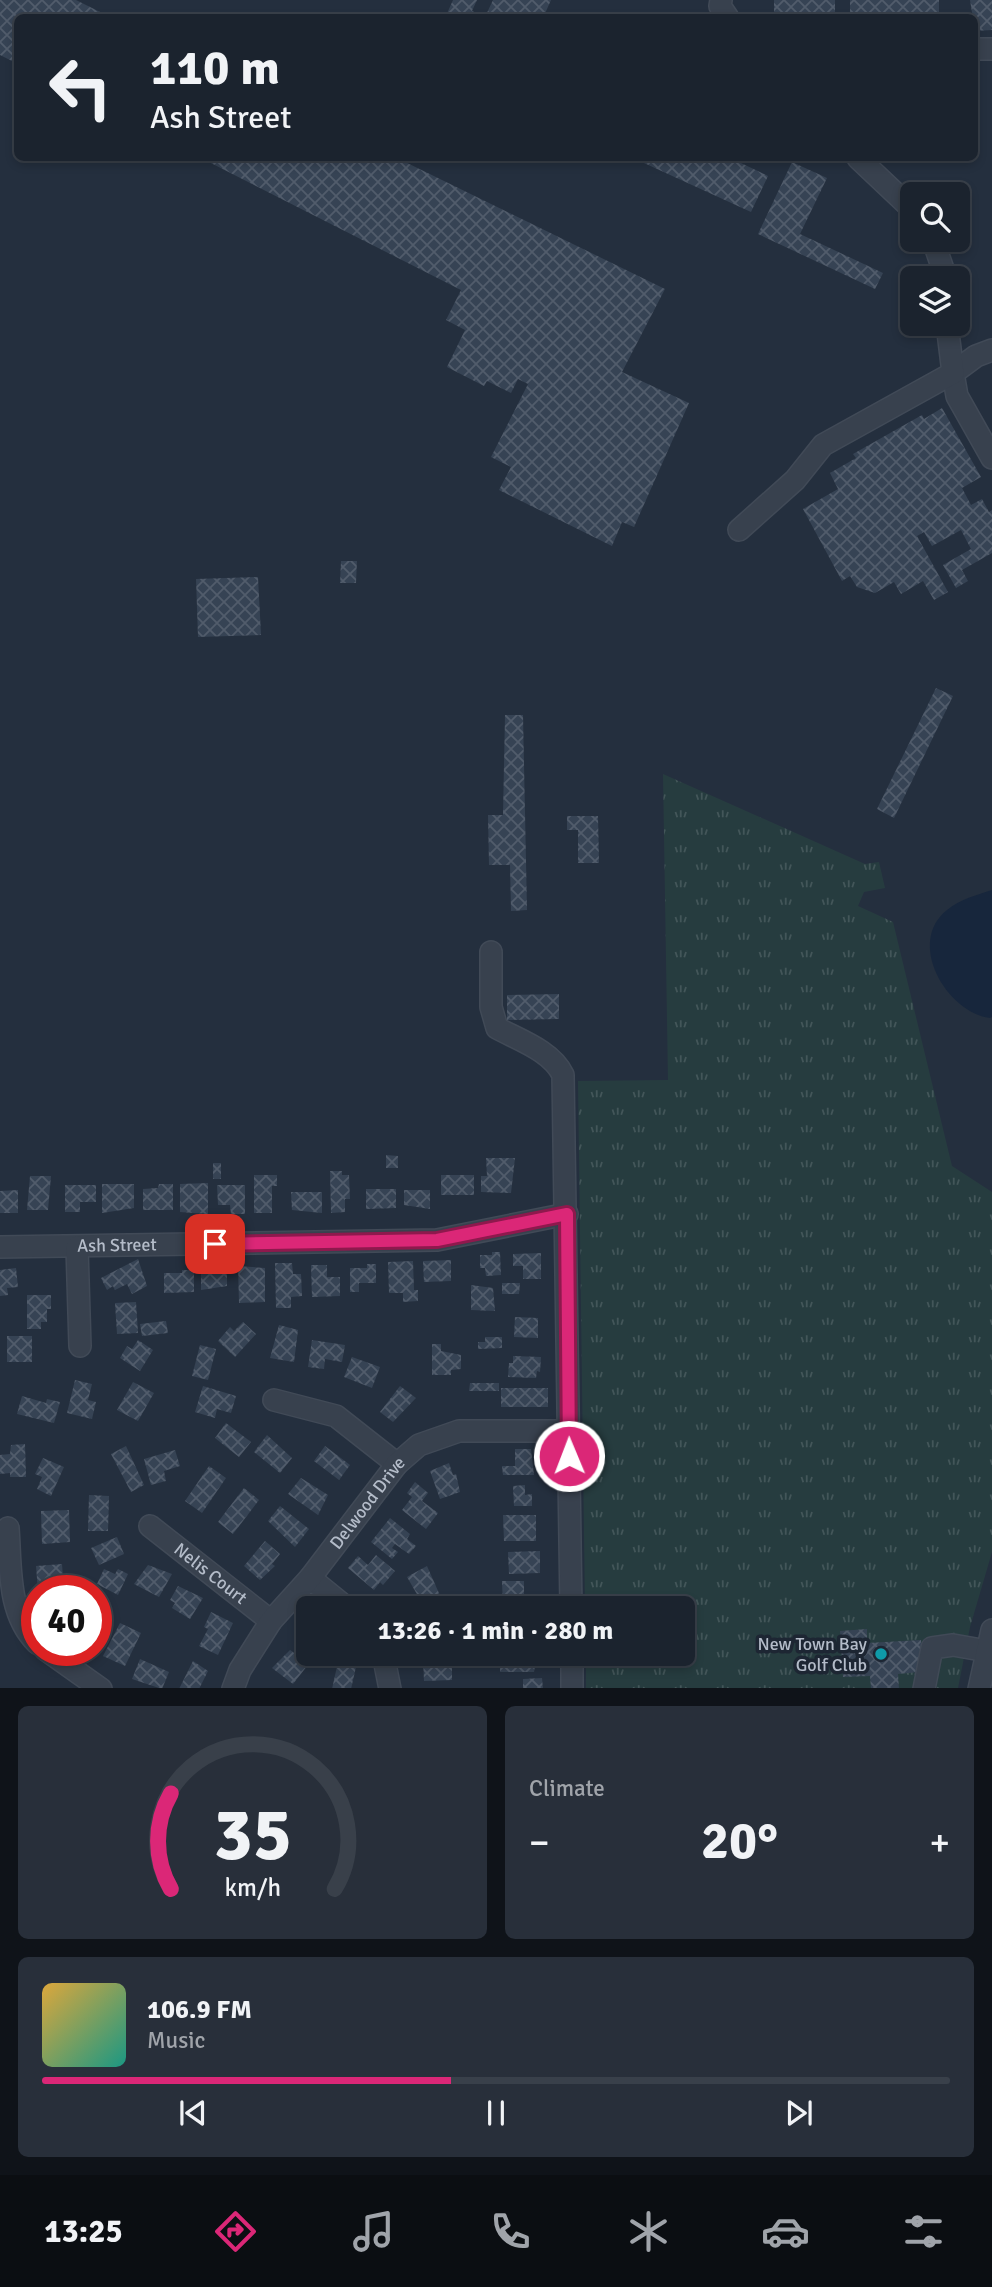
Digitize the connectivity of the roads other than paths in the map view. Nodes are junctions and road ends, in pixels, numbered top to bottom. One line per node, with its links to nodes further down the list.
1 (861, 161): 2 (street)
2 (900, 198)
3 (948, 336): 5 (street)
4 (992, 350): 5 (street)
5 (953, 373): 6 (street); 7 (street)
6 (992, 458)
7 (739, 530)
8 (491, 952): 9 (street)
9 (567, 1214): 11 (street, Ash Street); 14 (street)
10 (0, 1247): 11 (street, Ash Street)
11 (77, 1247): 12 (street)
12 (80, 1346)
13 (274, 1400): 15 (street)
14 (568, 1431): 15 (street, Delwood Drive); 20 (street)
15 (397, 1464): 18 (street, Delwood Drive)
16 (150, 1526): 21 (street, Nelis Court)
17 (8, 1528): 22 (street)
18 (310, 1578): 19 (street); 21 (street, Delwood Drive)
19 (332, 1596)
20 (571, 1596)
21 (271, 1621): 29 (street, Delwood Drive)
22 (21, 1624)
23 (992, 1629): 24 (street)
24 (987, 1651): 32 (street); 33 (street)
25 (69, 1666): 28 (street)
26 (385, 1666): 30 (street)
27 (572, 1666): 31 (street)
28 (100, 1688)
29 (233, 1688)
30 (390, 1688)
31 (572, 1688)
32 (924, 1688)
33 (979, 1688)

